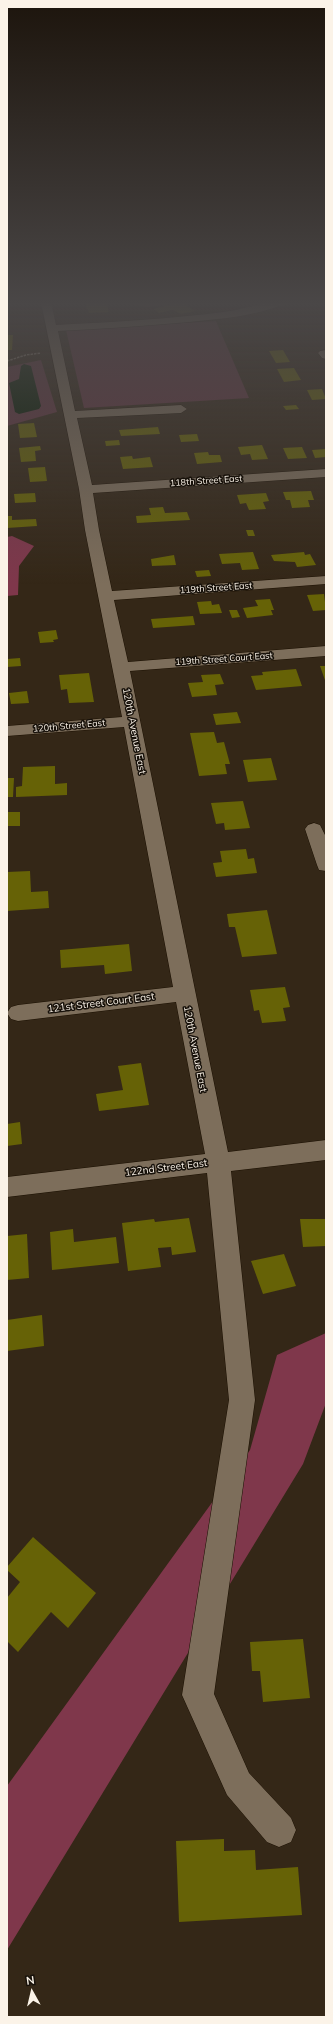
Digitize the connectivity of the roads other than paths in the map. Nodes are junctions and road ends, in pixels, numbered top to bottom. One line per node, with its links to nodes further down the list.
1 (67, 396): 3 (street, 120th Avenue East)
2 (181, 409): 3 (street)
3 (71, 415): 5 (street, 120th Avenue East)
4 (326, 473): 5 (street, 118th Street East)
5 (86, 489): 7 (street, 120th Avenue East)
6 (326, 580): 7 (street, 119th Street East)
7 (106, 596): 9 (street, 120th Avenue East)
8 (326, 651): 9 (street, 119th Street Court East)
9 (121, 667): 10 (street, 120th Avenue East)
10 (132, 721): 11 (street, 120th Street East); 14 (street, 120th Avenue East)
11 (7, 731)
12 (314, 829): 13 (street)
13 (326, 865)
14 (184, 993): 15 (street, 121st Street Court East); 17 (street, 120th Avenue East)
15 (18, 1013)
16 (326, 1150): 17 (street, 122nd Street East)
17 (218, 1162): 18 (street, 122nd Street East); 19 (street, 120th Avenue East)
18 (7, 1187)
19 (279, 1830)

